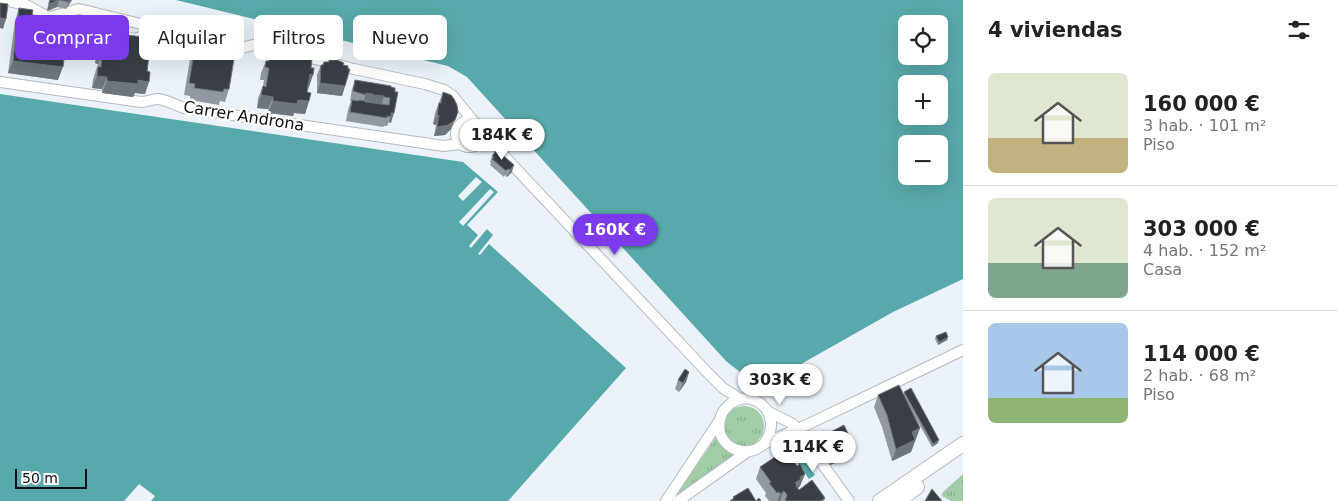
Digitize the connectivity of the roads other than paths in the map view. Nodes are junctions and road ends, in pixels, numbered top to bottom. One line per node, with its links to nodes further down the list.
1 (4, 0): 3 (street)
2 (72, 11): 4 (street); 5 (street); 6 (street)
3 (46, 15)
4 (57, 15)
5 (70, 15)
6 (139, 23)
7 (244, 47): 9 (street)
8 (0, 82): 13 (street, Carrer Androna)
9 (444, 90): 10 (street); 11 (street)
10 (474, 122): 11 (street); 12 (street)
11 (460, 125): 13 (street)
12 (481, 131): 14 (street); 15 (street)
13 (460, 144): 14 (street)
14 (477, 144): 15 (street)
15 (506, 158): 17 (street)
16 (963, 350): 22 (street)
17 (722, 388): 18 (street); 19 (street)
18 (740, 400): 19 (street); 20 (street)
19 (726, 407): 21 (street)
20 (769, 412): 22 (street); 23 (street)
21 (719, 421): 25 (street); 27 (street)
22 (798, 430): 23 (street); 29 (street)
23 (764, 444): 25 (street)
24 (963, 444): 30 (street)
25 (748, 452): 28 (street)
26 (963, 454): 31 (street)
27 (666, 501)
28 (678, 501)
29 (850, 501)
30 (880, 501)
31 (898, 501)

